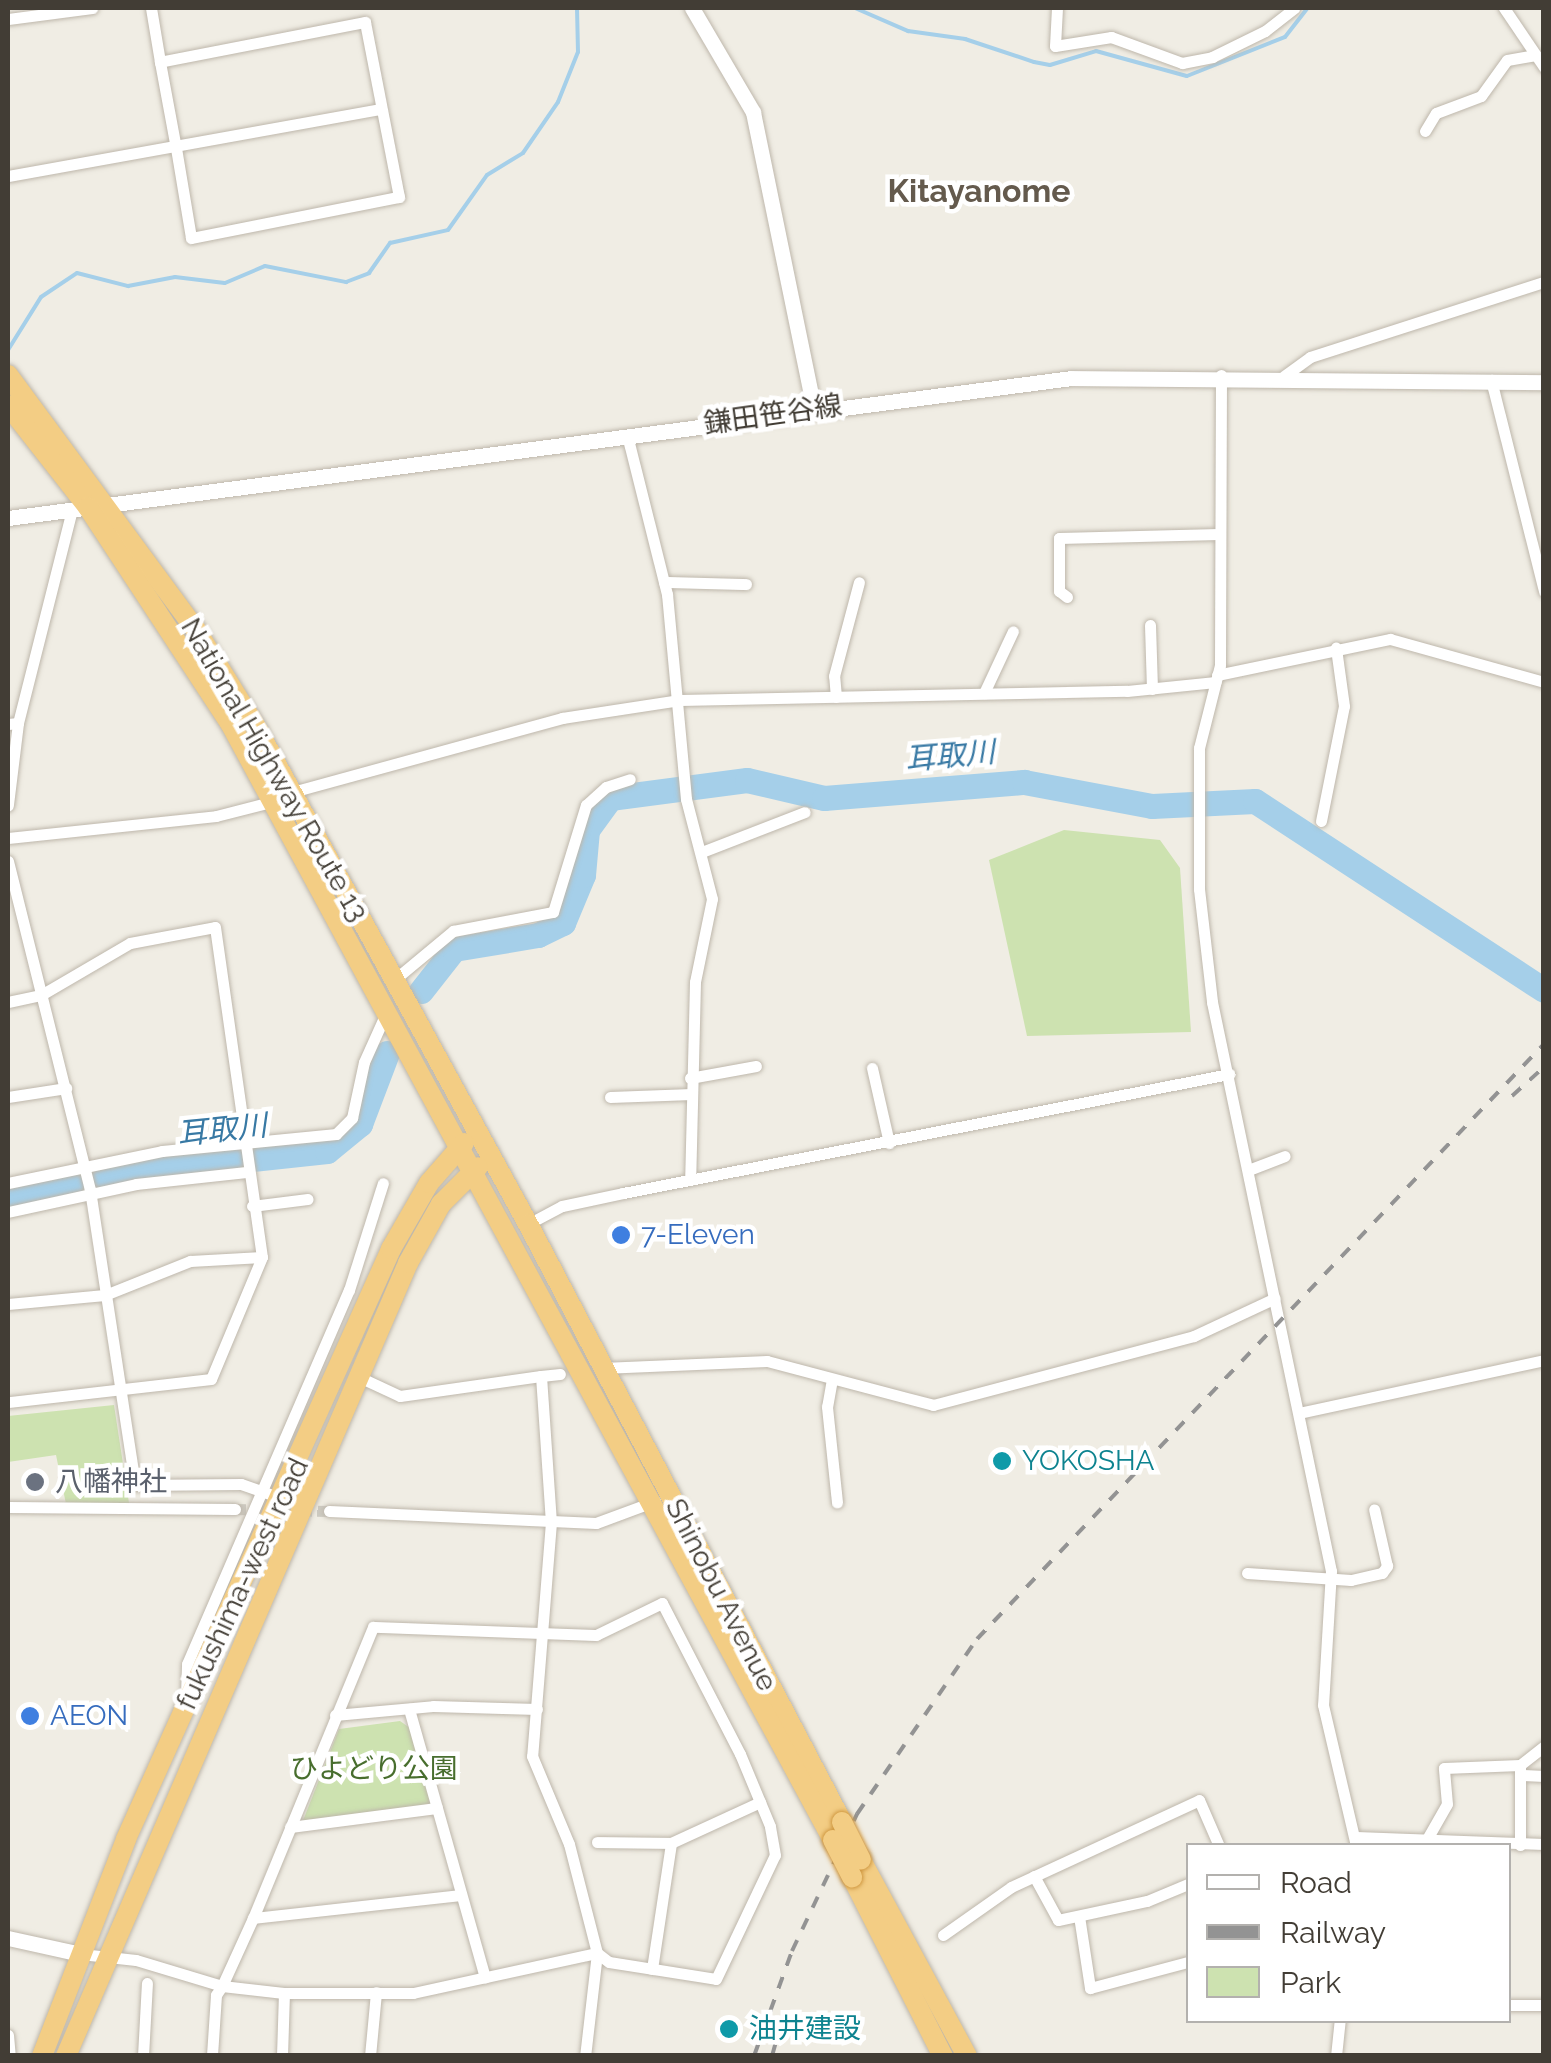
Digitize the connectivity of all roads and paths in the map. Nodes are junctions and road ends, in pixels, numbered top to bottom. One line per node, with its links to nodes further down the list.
1 (92, 8): 7 (street)
2 (151, 8): 9 (street)
3 (692, 8): 22 (street)
4 (1056, 8): 5 (street)
5 (1294, 8)
6 (1504, 8): 8 (street)
7 (8, 19)
8 (1536, 55): 10 (street); 12 (street)
9 (160, 62): 11 (street); 13 (street)
10 (1544, 67)
11 (381, 109): 13 (street); 13 (street)
12 (1425, 131)
13 (176, 148): 14 (street)
14 (8, 176)
15 (1544, 282): 18 (street)
16 (8, 374): 24 (highway, National Highway Route 13)
17 (1221, 375): 18 (street, 鎌田笹谷線); 22 (street, 鎌田笹谷線); 26 (street)
18 (1284, 376): 19 (street, 鎌田笹谷線)
19 (1492, 380): 20 (street, 鎌田笹谷線); 30 (street)
20 (1544, 382)
21 (8, 405): 24 (highway, National Highway Route 13)
22 (814, 408): 23 (street, 鎌田笹谷線)
23 (627, 436): 24 (street, 鎌田笹谷線); 27 (street)
24 (89, 507): 25 (street, 鎌田笹谷線); 41 (street); 43 (highway, National Highway Route 13)
25 (8, 518)
26 (1219, 534): 31 (street); 35 (street)
27 (664, 582): 29 (street); 40 (street)
28 (859, 582): 39 (street)
29 (746, 584)
30 (1544, 591)
31 (1067, 598)
32 (1150, 625): 37 (street)
33 (1013, 631): 38 (street)
34 (1336, 648): 35 (street); 36 (street); 46 (street)
35 (1216, 679): 37 (street); 58 (street)
36 (1544, 682)
37 (1152, 688): 38 (street)
38 (984, 693): 39 (street)
39 (836, 696): 40 (street)
40 (680, 700): 43 (street); 48 (street)
41 (13, 724): 44 (street)
42 (630, 779): 52 (street)
43 (284, 796): 47 (street); 52 (highway, National Highway Route 13); 55 (highway, National Highway Route 13)
44 (8, 805)
45 (805, 812): 48 (street)
46 (1321, 821)
47 (8, 838)
48 (702, 852): 59 (street)
49 (8, 861): 51 (street)
50 (8, 932): 51 (street)
51 (24, 932): 53 (street)
52 (394, 980): 64 (highway, National Highway Route 13)
53 (41, 995): 54 (street); 60 (street); 66 (street)
54 (8, 1002)
55 (386, 1013): 66 (street); 67 (highway, National Highway Route 13)
56 (756, 1066): 59 (street)
57 (872, 1068): 65 (street)
58 (1229, 1074): 65 (street); 72 (street)
59 (690, 1078): 61 (street)
60 (66, 1088): 62 (street); 70 (street)
61 (692, 1094): 63 (street); 74 (street)
62 (8, 1097)
63 (610, 1097)
64 (478, 1133): 67 (highway, fukushima-west road); 69 (highway, Shinobu Avenue)
65 (889, 1143): 74 (street)
66 (243, 1148): 70 (street); 71 (street)
67 (458, 1148): 73 (highway, Shinobu Avenue); 86 (highway, fukushima-west road)
68 (1286, 1156): 72 (street)
69 (491, 1157): 73 (highway, fukushima-west road); 81 (highway, Shinobu Avenue)
70 (85, 1166): 76 (street); 77 (street)
71 (246, 1169): 77 (street); 79 (street)
72 (1252, 1172): 85 (street)
73 (470, 1173): 92 (highway, fukushima-west road); 98 (highway, Shinobu Avenue)
74 (690, 1180): 81 (street)
75 (383, 1183): 83 (street)
76 (8, 1184)
77 (91, 1192): 80 (street); 84 (street)
78 (308, 1198): 79 (street)
79 (252, 1206): 82 (street)
80 (8, 1212)
81 (528, 1224): 89 (highway, Shinobu Avenue)
82 (262, 1257): 84 (street); 94 (street)
83 (349, 1290): 86 (street); 97 (street)
84 (105, 1295): 87 (street); 94 (street)
85 (1275, 1298): 93 (street); 96 (street)
86 (368, 1302): 99 (highway, fukushima-west road)
87 (8, 1304)
88 (1544, 1360): 96 (street)
89 (602, 1368): 93 (street); 98 (highway, Shinobu Avenue)
90 (560, 1374): 91 (street)
91 (542, 1376): 92 (street); 105 (street)
92 (359, 1377): 138 (highway, fukushima-west road)
93 (832, 1379): 100 (street)
94 (120, 1391): 95 (street); 97 (street)
95 (8, 1402)
96 (1299, 1413): 107 (street)
97 (259, 1489): 99 (street); 109 (street)
98 (660, 1498): 105 (street); 128 (highway, Shinobu Avenue, bridge)
99 (284, 1500): 109 (highway, fukushima-west road)
100 (838, 1502)
101 (8, 1507): 103 (street)
102 (1374, 1508): 107 (street)
103 (234, 1509)
104 (329, 1511): 105 (street)
105 (552, 1522): 108 (street)
106 (1247, 1573): 107 (street)
107 (1330, 1578): 120 (street)
108 (543, 1634): 111 (street); 112 (street); 116 (street)
109 (189, 1704): 137 (highway, fukushima-west road)
110 (409, 1709): 111 (street); 112 (street); 117 (street)
111 (537, 1709): 136 (street)
112 (335, 1715): 118 (street)
113 (1544, 1746): 114 (street)
114 (1522, 1770): 115 (street); 119 (street); 127 (street)
115 (1544, 1776)
116 (760, 1802): 122 (street); 140 (street)
117 (437, 1808): 118 (street); 131 (street)
118 (290, 1827): 133 (street)
119 (1426, 1839): 120 (street); 124 (street)
120 (1356, 1841)
121 (597, 1842): 122 (street)
122 (671, 1843): 140 (street)
123 (1219, 1843): 129 (street)
124 (1462, 1843)
125 (1544, 1844): 127 (street)
126 (1511, 1845): 127 (street)
127 (1520, 1845)
128 (857, 1869): 158 (highway, Shinobu Avenue); 159 (highway, Shinobu Avenue)
129 (1034, 1876): 132 (street); 134 (street)
130 (1186, 1885): 132 (street)
131 (460, 1895): 133 (street); 141 (street)
132 (1079, 1916): 139 (street)
133 (253, 1918): 143 (street)
134 (943, 1935)
135 (8, 1938): 137 (street)
136 (597, 1952): 140 (street); 141 (street); 157 (street)
137 (81, 1954): 138 (street); 152 (highway, fukushima-west road)
138 (107, 1956): 143 (street); 150 (highway, fukushima-west road)
139 (1186, 1963)
140 (652, 1969)
141 (485, 1976): 144 (street)
142 (147, 1983): 153 (street)
143 (222, 1986): 145 (street); 154 (street)
144 (376, 1992): 145 (street); 156 (street)
145 (284, 1993): 155 (street)
146 (1511, 2005): 147 (street)
147 (1544, 2005)
148 (1340, 2023): 160 (street)
149 (8, 2035): 151 (street)
150 (70, 2053)
151 (10, 2056)
152 (42, 2056)
153 (143, 2056)
154 (212, 2056)
155 (282, 2056)
156 (370, 2056)
157 (585, 2056)
158 (943, 2056)
159 (967, 2056)
160 (1336, 2056)

